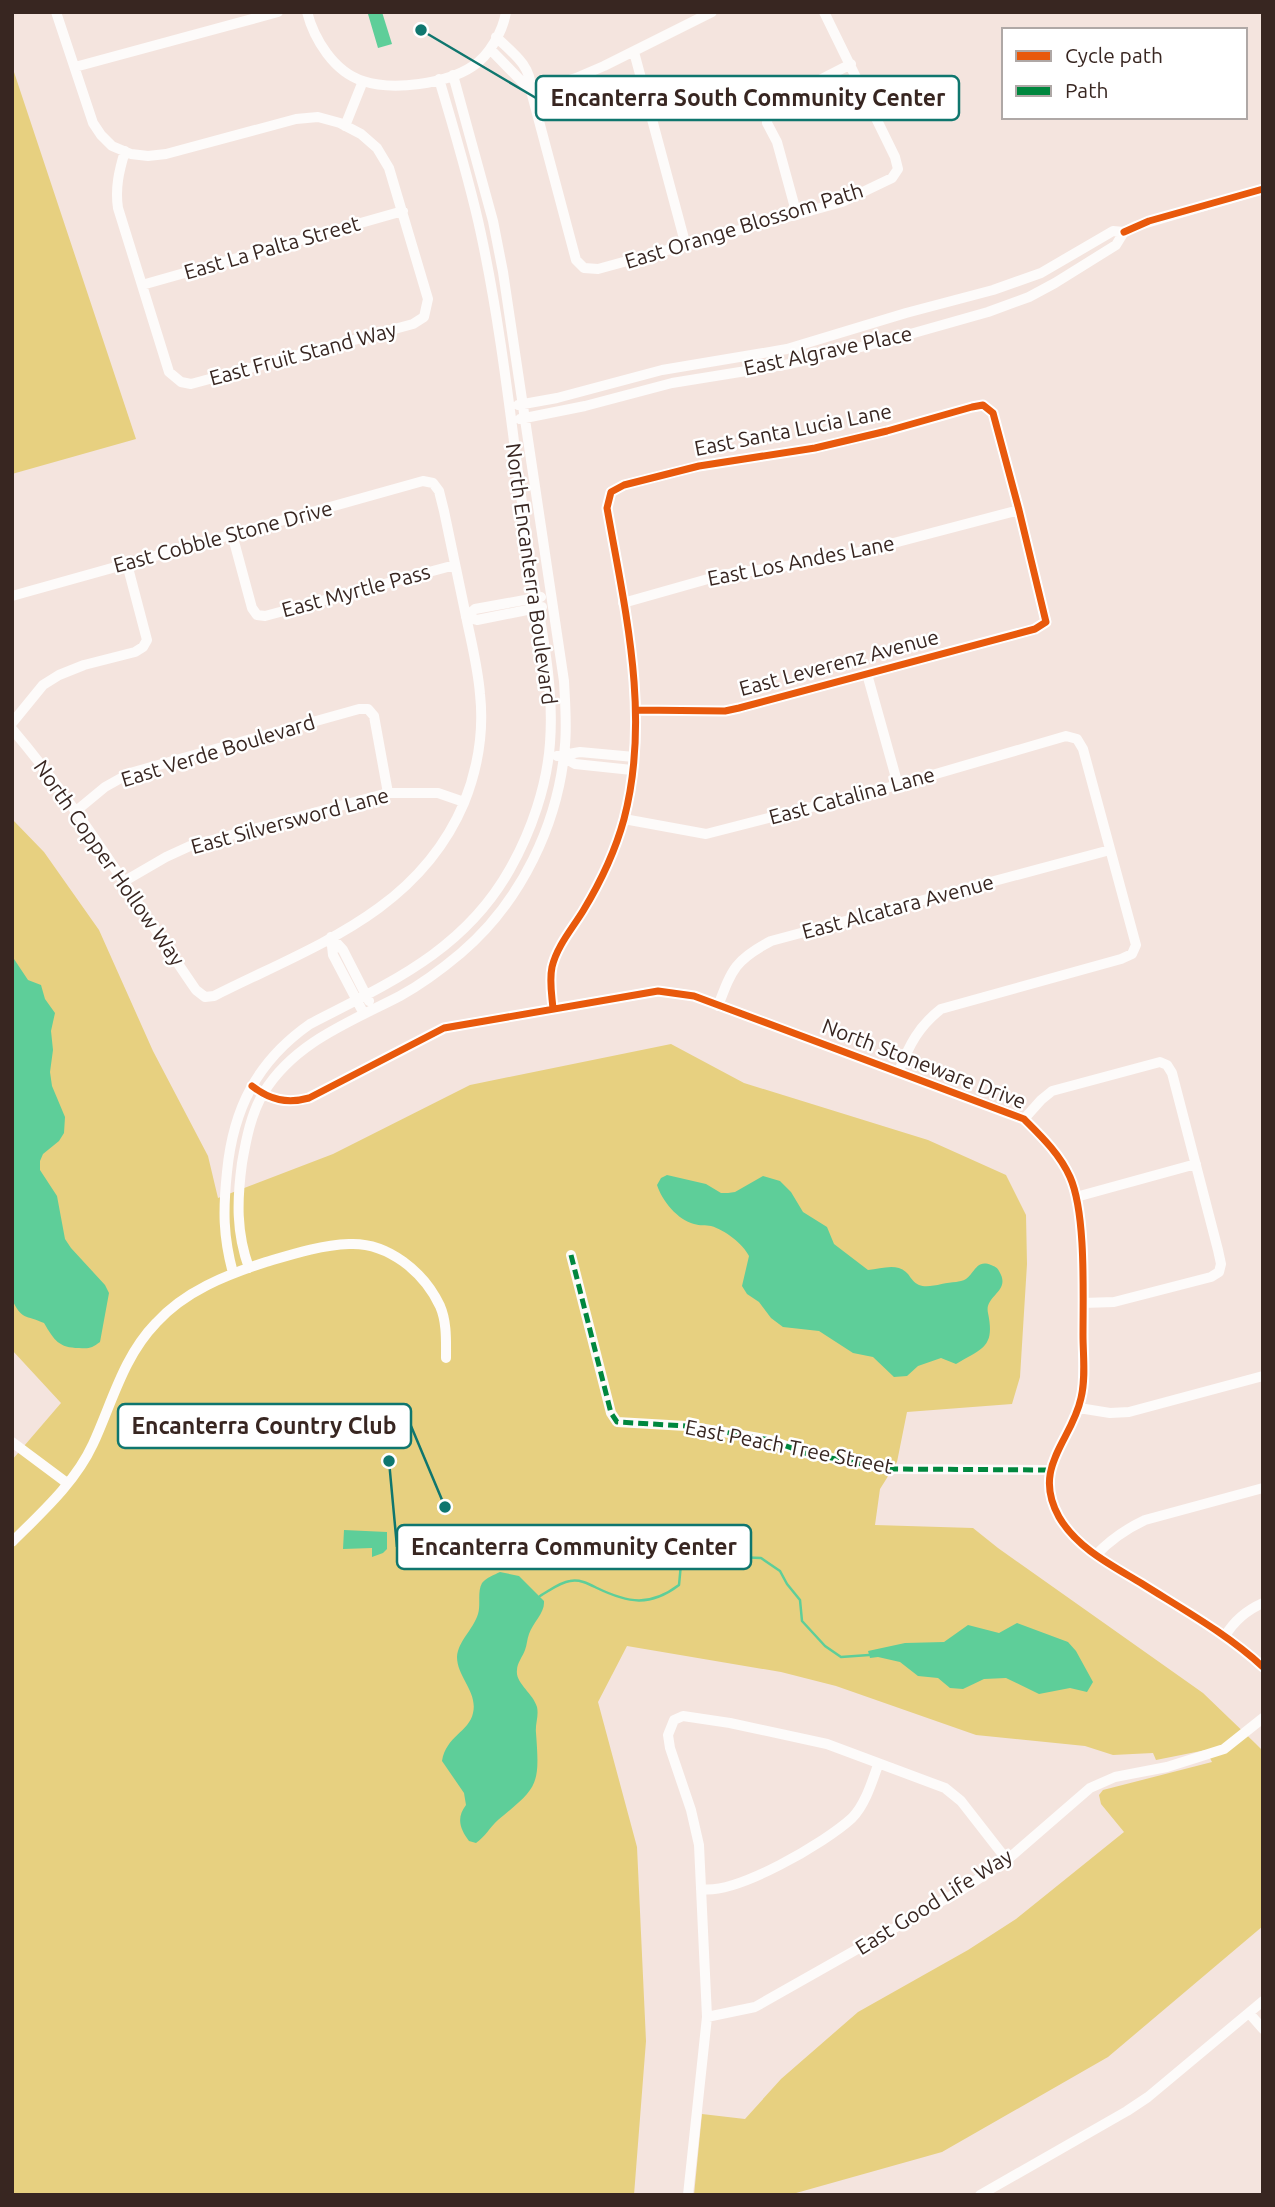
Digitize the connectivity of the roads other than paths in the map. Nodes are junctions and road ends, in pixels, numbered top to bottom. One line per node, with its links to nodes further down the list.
1 (56, 12): 11 (street)
2 (278, 12): 11 (street)
3 (307, 12): 14 (street)
4 (506, 12): 7 (street)
5 (712, 12): 9 (street)
6 (824, 12): 10 (street)
7 (496, 37): 8 (street); 15 (street)
8 (491, 48): 12 (street); 15 (street)
9 (634, 52): 15 (street); 22 (street)
10 (851, 64): 20 (street); 20 (street, East Orange Blossom Path)
11 (75, 66): 17 (street)
12 (453, 75): 13 (street); 26 (street, North Encanterra Boulevard)
13 (437, 80): 14 (street); 27 (street, North Encanterra Boulevard)
14 (363, 81): 16 (street)
15 (530, 91): 22 (street, East Orange Blossom Path)
16 (345, 126): 17 (street); 19 (street)
17 (125, 151): 23 (street)
18 (1263, 189): 21 (street, East Algrave Place)
19 (403, 211): 23 (street, East La Palta Street); 23 (street, East Fruit Stand Way)
20 (797, 215): 22 (street, East Orange Blossom Path)
21 (1124, 232): 24 (street, East Algrave Place); 25 (street, East Algrave Place)
22 (686, 246)
23 (142, 285)
24 (906, 313): 25 (street); 26 (street, East Algrave Place)
25 (913, 333): 28 (street, East Algrave Place)
26 (522, 404): 27 (street, East Algrave Place); 28 (street, North Encanterra Boulevard)
27 (508, 407): 29 (street, North Encanterra Boulevard)
28 (525, 418): 29 (street, East Algrave Place); 35 (street, North Encanterra Boulevard)
29 (510, 421): 36 (street, North Encanterra Boulevard)
30 (1019, 510): 37 (street, East Los Andes Lane); 37 (street, East Santa Lucia Lane); 39 (street, East Leverenz Avenue)
31 (232, 534): 32 (street, East Cobble Stone Drive); 33 (street, East Myrtle Pass); 33 (street, East Cobble Stone Drive)
32 (127, 564): 34 (street, East Cobble Stone Drive); 41 (street)
33 (455, 565): 38 (street)
34 (12, 596)
35 (551, 600): 36 (street); 44 (street, North Encanterra Boulevard)
36 (536, 603): 38 (street); 43 (street, North Encanterra Boulevard)
37 (624, 603): 40 (street)
38 (466, 617): 49 (street)
39 (867, 674): 40 (street, East Leverenz Avenue); 47 (street)
40 (637, 710): 45 (street)
41 (12, 723)
42 (12, 729): 50 (street, North Copper Hollow Way)
43 (549, 756): 44 (street); 55 (street, North Encanterra Boulevard)
44 (563, 757): 45 (street); 46 (street); 58 (street, North Encanterra Boulevard)
45 (634, 757): 46 (street)
46 (632, 770): 51 (street)
47 (898, 785): 51 (street, East Catalina Lane); 52 (street, East Catalina Lane)
48 (388, 793): 49 (street, East Silversword Lane); 50 (street, East Verde Boulevard); 53 (street, East Silversword Lane)
49 (464, 802): 54 (street)
50 (76, 811): 53 (street, North Copper Hollow Way)
51 (624, 819): 57 (street)
52 (1110, 850): 56 (street, East Alcatara Avenue); 59 (street)
53 (123, 883): 54 (street, North Copper Hollow Way)
54 (331, 937): 55 (street)
55 (361, 997): 58 (street); 60 (street, North Encanterra Boulevard)
56 (718, 1006): 57 (street, North Stoneware Drive); 59 (street, North Stoneware Drive)
57 (553, 1009): 61 (street, North Stoneware Drive)
58 (369, 1012): 61 (street, North Encanterra Boulevard)
59 (900, 1071): 62 (street, North Stoneware Drive)
60 (252, 1086): 61 (street, North Stoneware Drive); 67 (street, North Encanterra Boulevard)
61 (262, 1094): 66 (street, North Encanterra Boulevard)
62 (1024, 1119): 63 (street); 64 (street, North Stoneware Drive)
63 (1196, 1164): 64 (street); 68 (street)
64 (1076, 1197): 68 (street, North Stoneware Drive)
65 (571, 1255): 73 (street, East Peach Tree Street)
66 (248, 1268): 67 (street); 69 (street)
67 (233, 1273): 74 (street)
68 (1083, 1303): 71 (street, North Stoneware Drive)
69 (446, 1358)
70 (1263, 1376): 71 (street)
71 (1079, 1408): 73 (street, North Stoneware Drive)
72 (12, 1442): 74 (street)
73 (1051, 1471): 77 (street, North Stoneware Drive)
74 (67, 1483): 76 (street)
75 (1263, 1488): 77 (street)
76 (12, 1542)
77 (1096, 1555): 79 (street, North Stoneware Drive)
78 (1263, 1603): 79 (street)
79 (1225, 1636): 80 (street, North Stoneware Drive)
80 (1263, 1667)
81 (1263, 1718): 83 (street, East Good Life Way)
82 (878, 1765): 83 (street); 84 (street); 84 (street)
83 (1007, 1860): 87 (street, East Good Life Way)
84 (701, 1889): 87 (street)
85 (1263, 2001): 86 (street)
86 (1249, 2013): 88 (street); 90 (street)
87 (707, 2017): 89 (street)
88 (1263, 2029)
89 (688, 2195)
90 (980, 2195)

